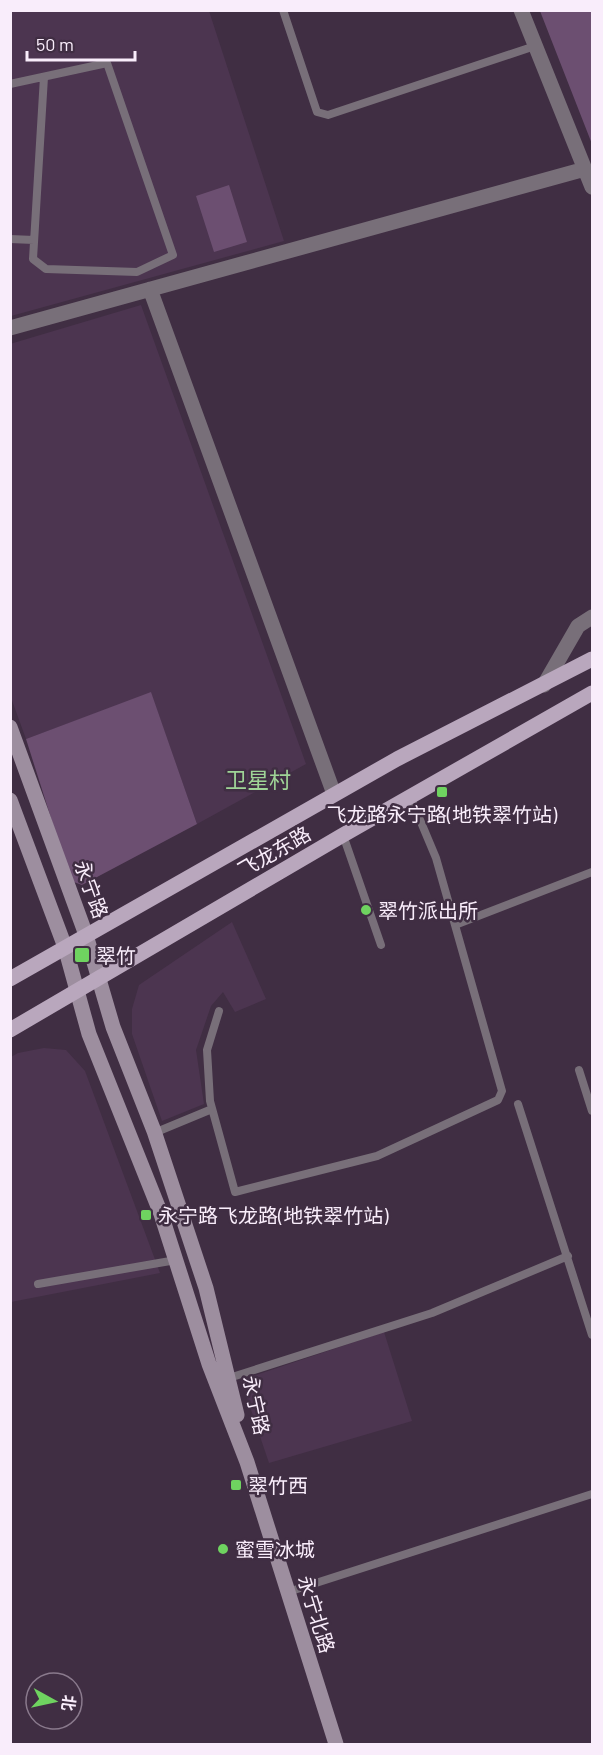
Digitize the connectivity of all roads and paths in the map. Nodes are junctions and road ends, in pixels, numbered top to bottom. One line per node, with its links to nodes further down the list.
1 (283, 10): 3 (lane)
2 (521, 10): 3 (street)
3 (535, 46): 6 (street)
4 (44, 77): 5 (lane); 9 (lane); 9 (lane)
5 (10, 84)
6 (585, 169): 7 (street); 10 (street)
7 (592, 187)
8 (10, 239): 9 (lane)
9 (34, 240)
10 (150, 289): 11 (street); 17 (street)
11 (10, 328)
12 (592, 617): 14 (street)
13 (592, 659): 14 (main road, 飞龙东路)
14 (544, 685): 17 (main road, 飞龙东路)
15 (592, 693): 18 (main road, 飞龙东路)
16 (10, 727): 23 (main road, 永宁路)
17 (334, 794): 23 (main road, 飞龙东路)
18 (410, 796): 20 (main road, 飞龙东路); 22 (lane)
19 (10, 800): 25 (main road, 永宁路)
20 (343, 835): 24 (lane); 26 (main road, 飞龙东路)
21 (592, 872): 22 (lane)
22 (455, 925): 33 (lane)
23 (86, 935): 25 (main road, 飞龙东路); 26 (main road, 永宁路)
24 (381, 945)
25 (65, 947): 27 (main road, 飞龙东路); 28 (main road, 永宁路)
26 (98, 977): 28 (main road, 飞龙东路); 35 (main road, 永宁路)
27 (10, 979)
28 (76, 991): 30 (main road, 飞龙东路); 37 (main road, 永宁路)
29 (219, 1011): 33 (lane)
30 (10, 1030)
31 (579, 1070): 34 (lane)
32 (518, 1104): 36 (lane)
33 (212, 1109): 35 (lane)
34 (592, 1111)
35 (154, 1133): 40 (main road, 永宁路)
36 (568, 1256): 39 (lane); 40 (lane)
37 (176, 1260): 38 (lane); 41 (main road, 永宁路)
38 (38, 1284)
39 (592, 1335)
40 (229, 1378): 41 (main road, 永宁路)
41 (247, 1462): 43 (main road, 永宁北路)
42 (592, 1494): 43 (lane)
43 (288, 1592): 44 (main road, 永宁北路)
44 (336, 1744)

